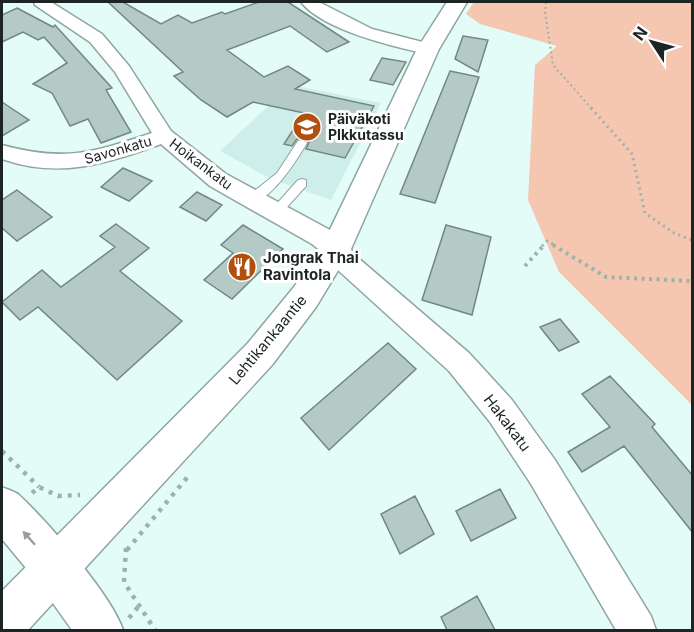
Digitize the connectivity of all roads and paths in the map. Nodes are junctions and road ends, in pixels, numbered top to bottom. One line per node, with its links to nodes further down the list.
1 (41, 2): 6 (street, Hoikankatu)
2 (309, 2): 5 (street)
3 (457, 2): 5 (main road, Lehtikankaantie)
4 (546, 2): 12 (path)
5 (428, 49): 13 (main road, Lehtikankaantie)
6 (164, 136): 8 (street, Savonkatu); 10 (street, Hoikankatu)
7 (302, 143): 10 (lane)
8 (2, 152)
9 (302, 183): 11 (lane)
10 (252, 199): 11 (street, Hoikankatu)
11 (276, 212): 13 (street, Hoikankatu)
12 (693, 240)
13 (336, 249): 21 (main road, Lehtikankaantie); 26 (street, Hakakatu)
14 (525, 266): 15 (path)
15 (693, 281)
16 (2, 451): 17 (path)
17 (39, 487): 19 (path); 20 (path)
18 (88, 490): 19 (path)
19 (80, 495): 21 (path)
20 (5, 512): 22 (main road, one-way to 20)
21 (103, 519): 22 (main road, Lehtikankaantie); 25 (path)
22 (56, 569): 23 (main road, Lehtikankaantie); 24 (main road)
23 (2, 624)
24 (100, 630)
25 (155, 630)
26 (638, 630)

